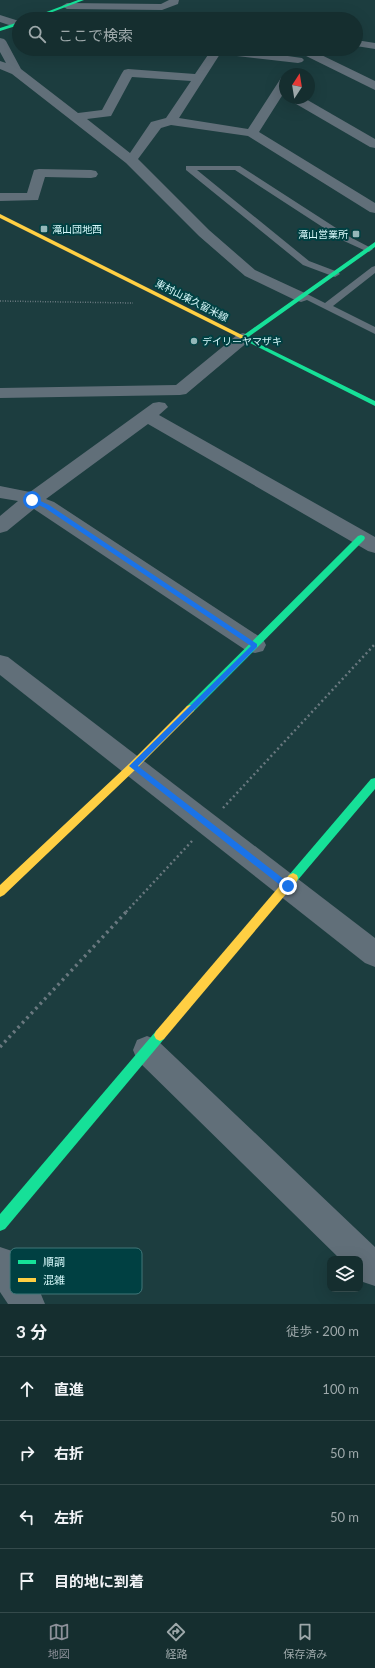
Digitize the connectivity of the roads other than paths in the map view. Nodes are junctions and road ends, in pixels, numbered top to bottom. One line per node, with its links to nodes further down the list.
1 (82, 0): 3 (street)
2 (174, 0): 3 (street)
3 (67, 6): 4 (street)
4 (50, 12)
5 (0, 18): 6 (street)
6 (12, 22)
7 (12, 26): 8 (street)
8 (0, 30)
9 (0, 42): 17 (street)
10 (363, 44): 11 (street)
11 (375, 46)
12 (213, 56): 18 (street)
13 (301, 56): 16 (street)
14 (310, 56): 19 (street)
15 (0, 65): 17 (street)
16 (294, 68)
17 (16, 72): 22 (street)
18 (199, 78): 22 (street); 23 (street)
19 (375, 85)
20 (279, 94): 24 (street)
21 (305, 104): 25 (street)
22 (76, 117): 26 (street)
23 (171, 121): 24 (street); 26 (street)
24 (252, 133): 29 (street)
25 (375, 144)
26 (130, 160): 34 (street)
27 (91, 174): 28 (street)
28 (0, 197)
29 (375, 209)
30 (0, 216): 37 (street, 東村山東久留米線)
31 (372, 247): 33 (street); 33 (lane)
32 (375, 269): 35 (lane)
33 (335, 274): 34 (street)
34 (302, 297): 35 (lane); 37 (street)
35 (326, 307): 36 (lane)
36 (375, 331)
37 (243, 338): 38 (street); 40 (street, 東村山東久留米線)
38 (180, 390): 39 (street); 41 (street)
39 (0, 393)
40 (375, 404)
41 (148, 416): 43 (street); 45 (street)
42 (0, 492): 43 (street)
43 (32, 500): 44 (street); 46 (street)
44 (0, 526)
45 (368, 542): 46 (street)
46 (255, 645): 48 (street)
47 (0, 663): 48 (street)
48 (133, 766): 50 (street); 51 (street)
49 (375, 782): 50 (street)
50 (288, 886): 52 (street); 53 (street)
51 (0, 892)
52 (375, 954)
53 (146, 1050): 54 (street); 56 (street)
54 (0, 1224)
55 (0, 1264): 57 (street)
56 (375, 1270)
57 (10, 1278)
58 (21, 1294): 59 (street)
59 (28, 1304)

